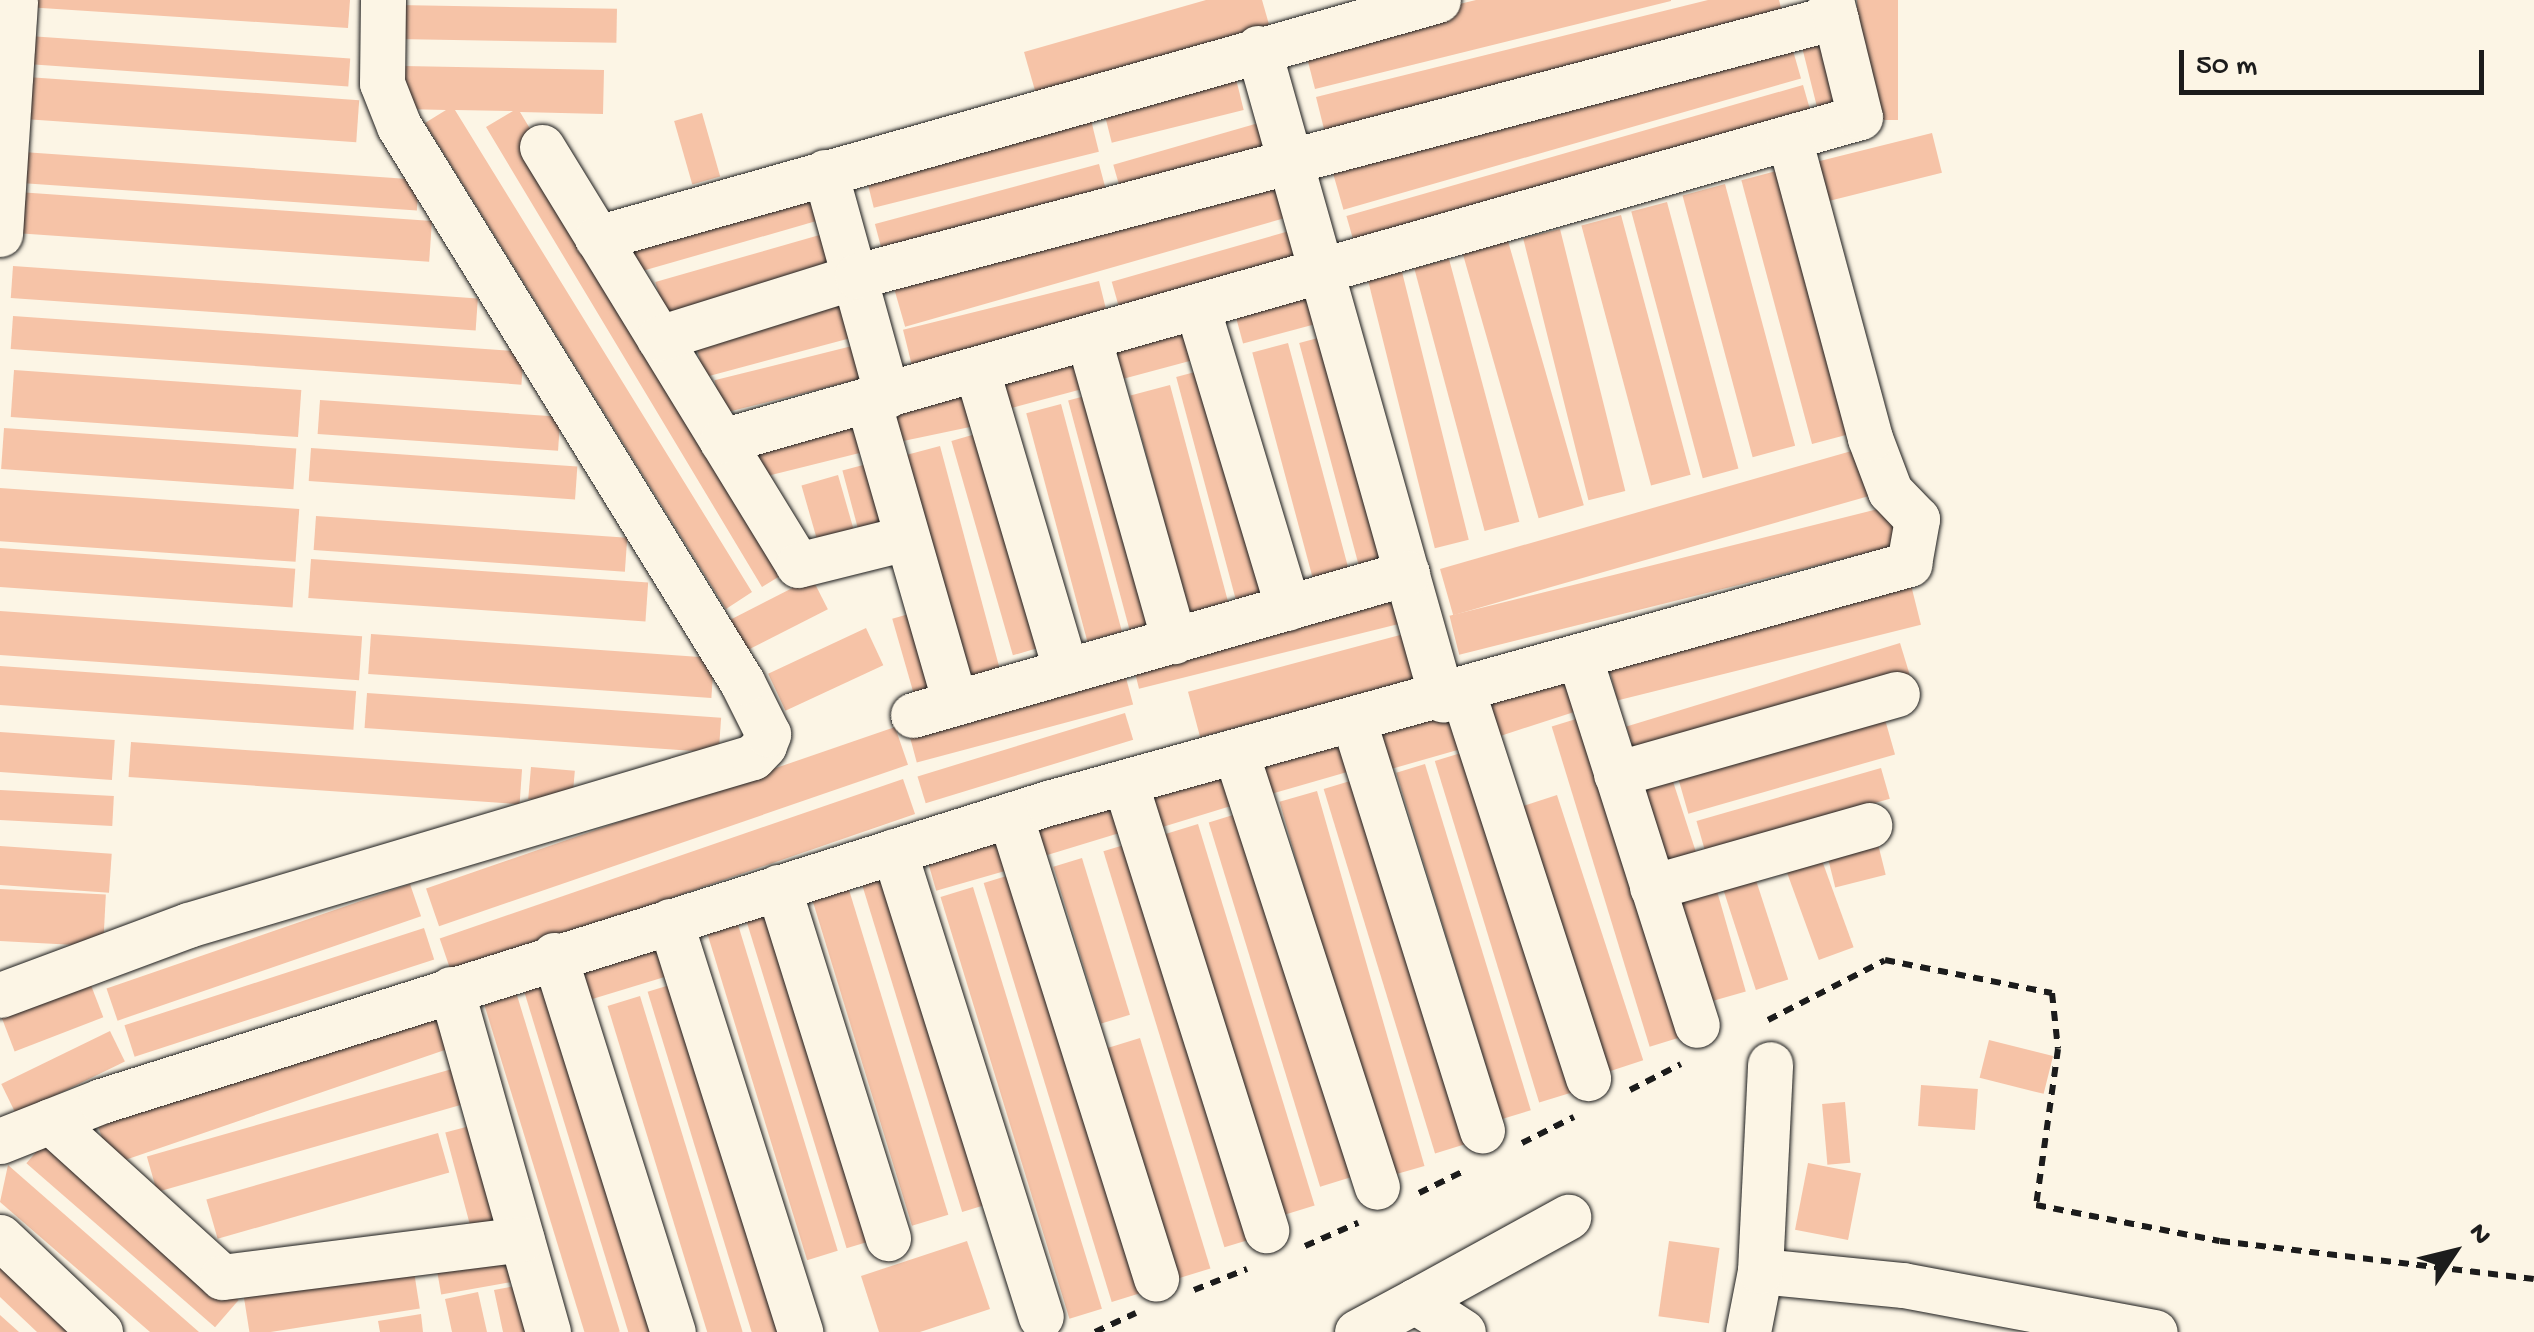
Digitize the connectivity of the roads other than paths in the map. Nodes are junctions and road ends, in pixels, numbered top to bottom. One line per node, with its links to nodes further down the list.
1 (15, 0): 10 (street)
2 (384, 0): 40 (street)
3 (1438, 0): 5 (street)
4 (1833, 8): 6 (street); 8 (street)
5 (1258, 48): 8 (street); 9 (street)
6 (1789, 138): 12 (street); 24 (street)
7 (542, 147): 11 (street)
8 (1290, 163): 12 (street); 13 (street)
9 (825, 172): 11 (street); 13 (street)
10 (0, 234)
11 (597, 238): 15 (street)
12 (1323, 275): 14 (street); 21 (street)
13 (857, 276): 15 (street); 18 (street)
14 (1198, 310): 16 (street); 22 (street)
15 (659, 338): 19 (street)
16 (1088, 340): 17 (street); 23 (street)
17 (977, 371): 18 (street); 25 (street)
18 (878, 398): 19 (street); 20 (street)
19 (722, 441): 20 (street)
20 (906, 538): 25 (street)
21 (1407, 573): 22 (street); 27 (street)
22 (1288, 608): 23 (street)
23 (1174, 641): 25 (street)
24 (1580, 659): 27 (street); 30 (street)
25 (1066, 671)
26 (1897, 694): 30 (street)
27 (1453, 696): 28 (street); 43 (street)
28 (1354, 722): 29 (street); 46 (street)
29 (1236, 753): 31 (street); 47 (street)
30 (1616, 774): 36 (street)
31 (1125, 782): 32 (street); 52 (street)
32 (1010, 815): 34 (street); 54 (street)
33 (1869, 824): 36 (street)
34 (894, 851): 35 (street); 57 (street)
35 (778, 887): 37 (street); 50 (street)
36 (1652, 887): 41 (street)
37 (670, 920): 38 (street); 62 (street)
38 (554, 955): 39 (street); 61 (street)
39 (451, 988): 44 (street); 51 (street)
40 (0, 994)
41 (1696, 1041)
42 (1759, 1047): 53 (street)
43 (1596, 1096)
44 (50, 1121): 45 (street); 51 (street)
45 (0, 1141)
46 (1487, 1149)
47 (1383, 1202)
48 (1568, 1218): 55 (street)
49 (0, 1237): 59 (street)
50 (888, 1238)
51 (522, 1239): 60 (street)
52 (1274, 1248)
53 (1760, 1271): 56 (street); 65 (street)
54 (1164, 1293)
55 (1416, 1302): 63 (street); 64 (street)
56 (1950, 1313): 58 (street)
57 (1040, 1316)
58 (2134, 1330)
59 (100, 1332)
60 (548, 1332)
61 (673, 1332)
62 (800, 1332)
63 (1357, 1332)
64 (1463, 1332)
65 (1748, 1332)

